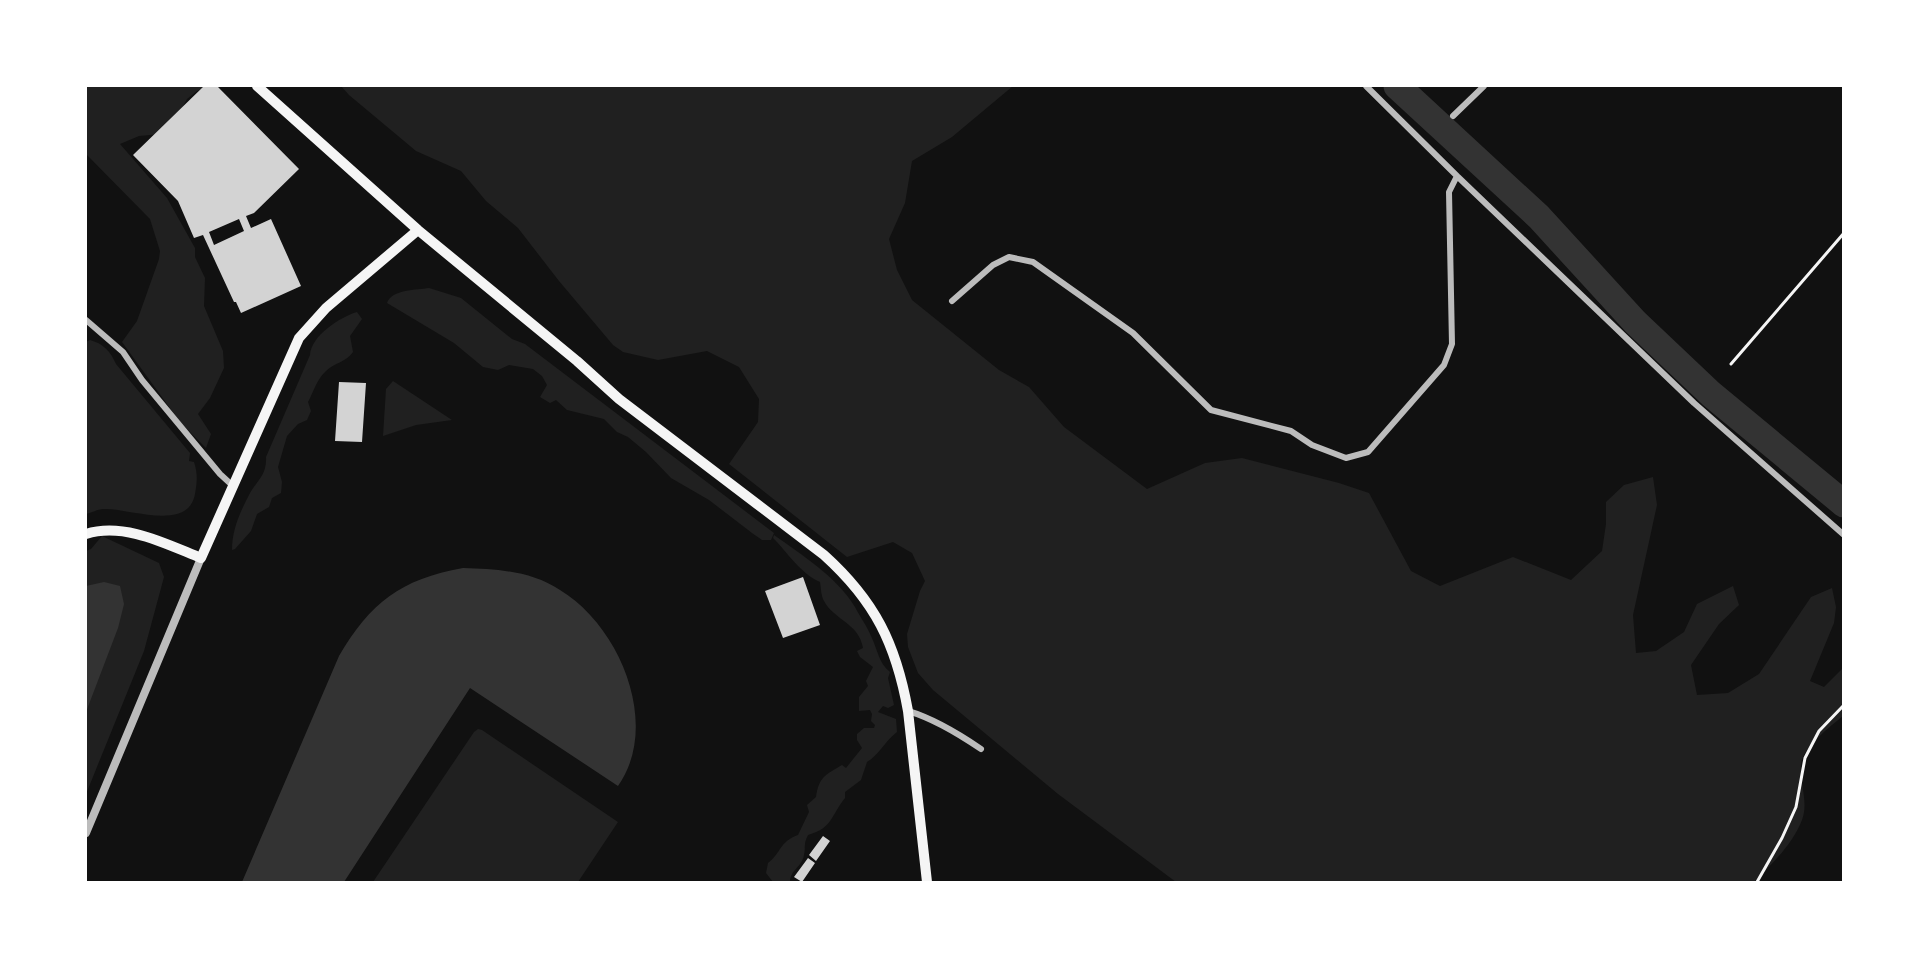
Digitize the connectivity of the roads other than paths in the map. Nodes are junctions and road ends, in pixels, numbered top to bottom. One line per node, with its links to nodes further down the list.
1 (257, 86): 6 (main road)
2 (1366, 86): 5 (street)
3 (1484, 86): 4 (street)
4 (1453, 117)
5 (1457, 176): 7 (street); 11 (street)
6 (418, 230): 9 (main road); 13 (main road)
7 (952, 301)
8 (86, 320): 9 (street)
9 (233, 486): 12 (main road)
10 (86, 534): 12 (main road)
11 (1844, 535)
12 (201, 558): 15 (street)
13 (908, 711): 14 (street); 16 (main road)
14 (981, 749)
15 (86, 833)
16 (927, 882)

